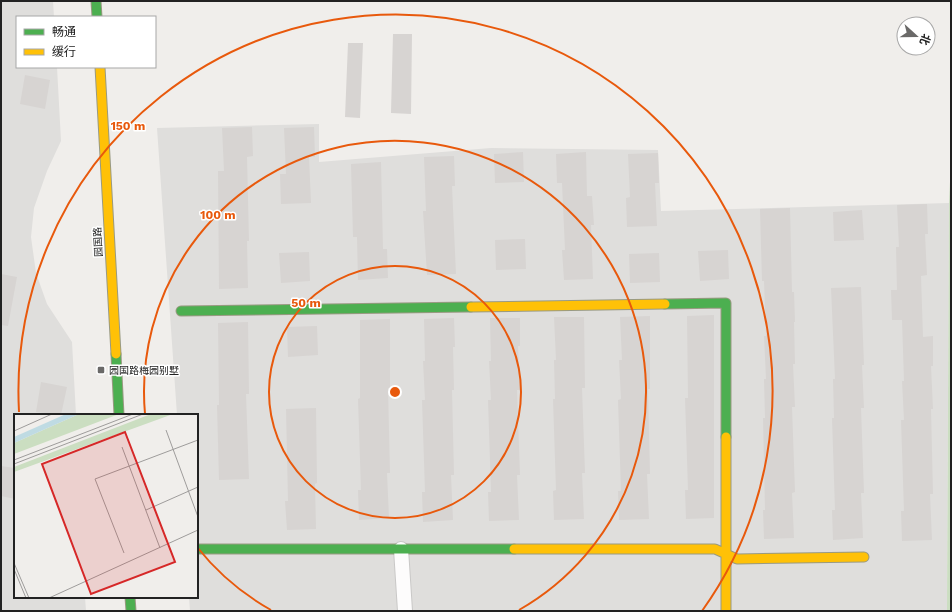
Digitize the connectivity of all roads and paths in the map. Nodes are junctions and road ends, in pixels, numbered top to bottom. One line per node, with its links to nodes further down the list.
1 (96, 1): 2 (street)
2 (97, 16)
3 (100, 68): 5 (street, 园国路)
4 (181, 311): 8 (street)
5 (119, 414)
6 (198, 549): 7 (street)
7 (401, 550): 8 (street); 12 (street)
8 (726, 555): 9 (street); 13 (street)
9 (864, 557)
10 (130, 598): 11 (street)
11 (131, 611)
12 (405, 611)
13 (726, 611)

